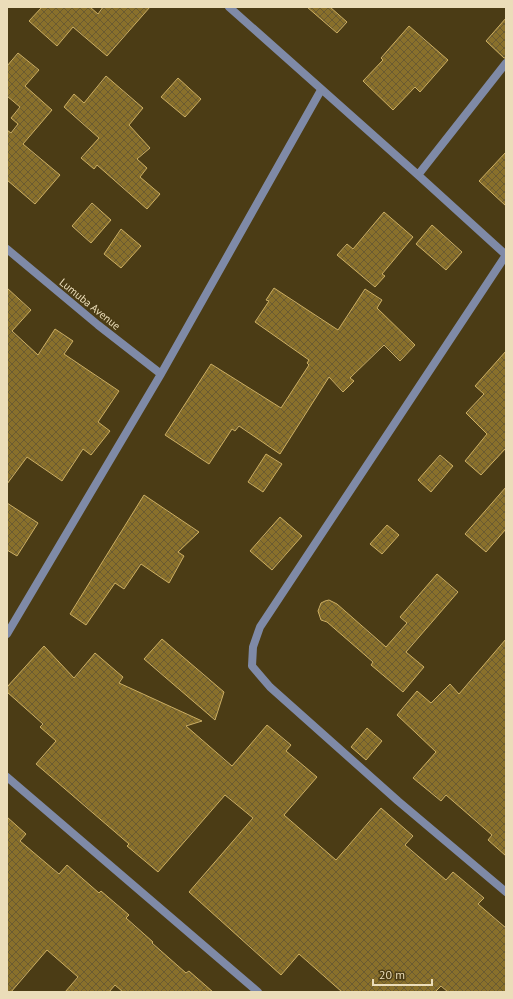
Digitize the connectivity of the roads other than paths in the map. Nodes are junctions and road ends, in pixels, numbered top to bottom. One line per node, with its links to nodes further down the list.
1 (229, 7): 3 (street)
2 (506, 63): 4 (street)
3 (321, 90): 4 (street); 7 (street)
4 (418, 175): 6 (street)
5 (7, 249): 7 (street, Lumuba Avenue)
6 (506, 255): 10 (street)
7 (161, 374): 8 (street)
8 (7, 634)
9 (7, 777): 11 (street)
10 (506, 892)
11 (258, 992)

